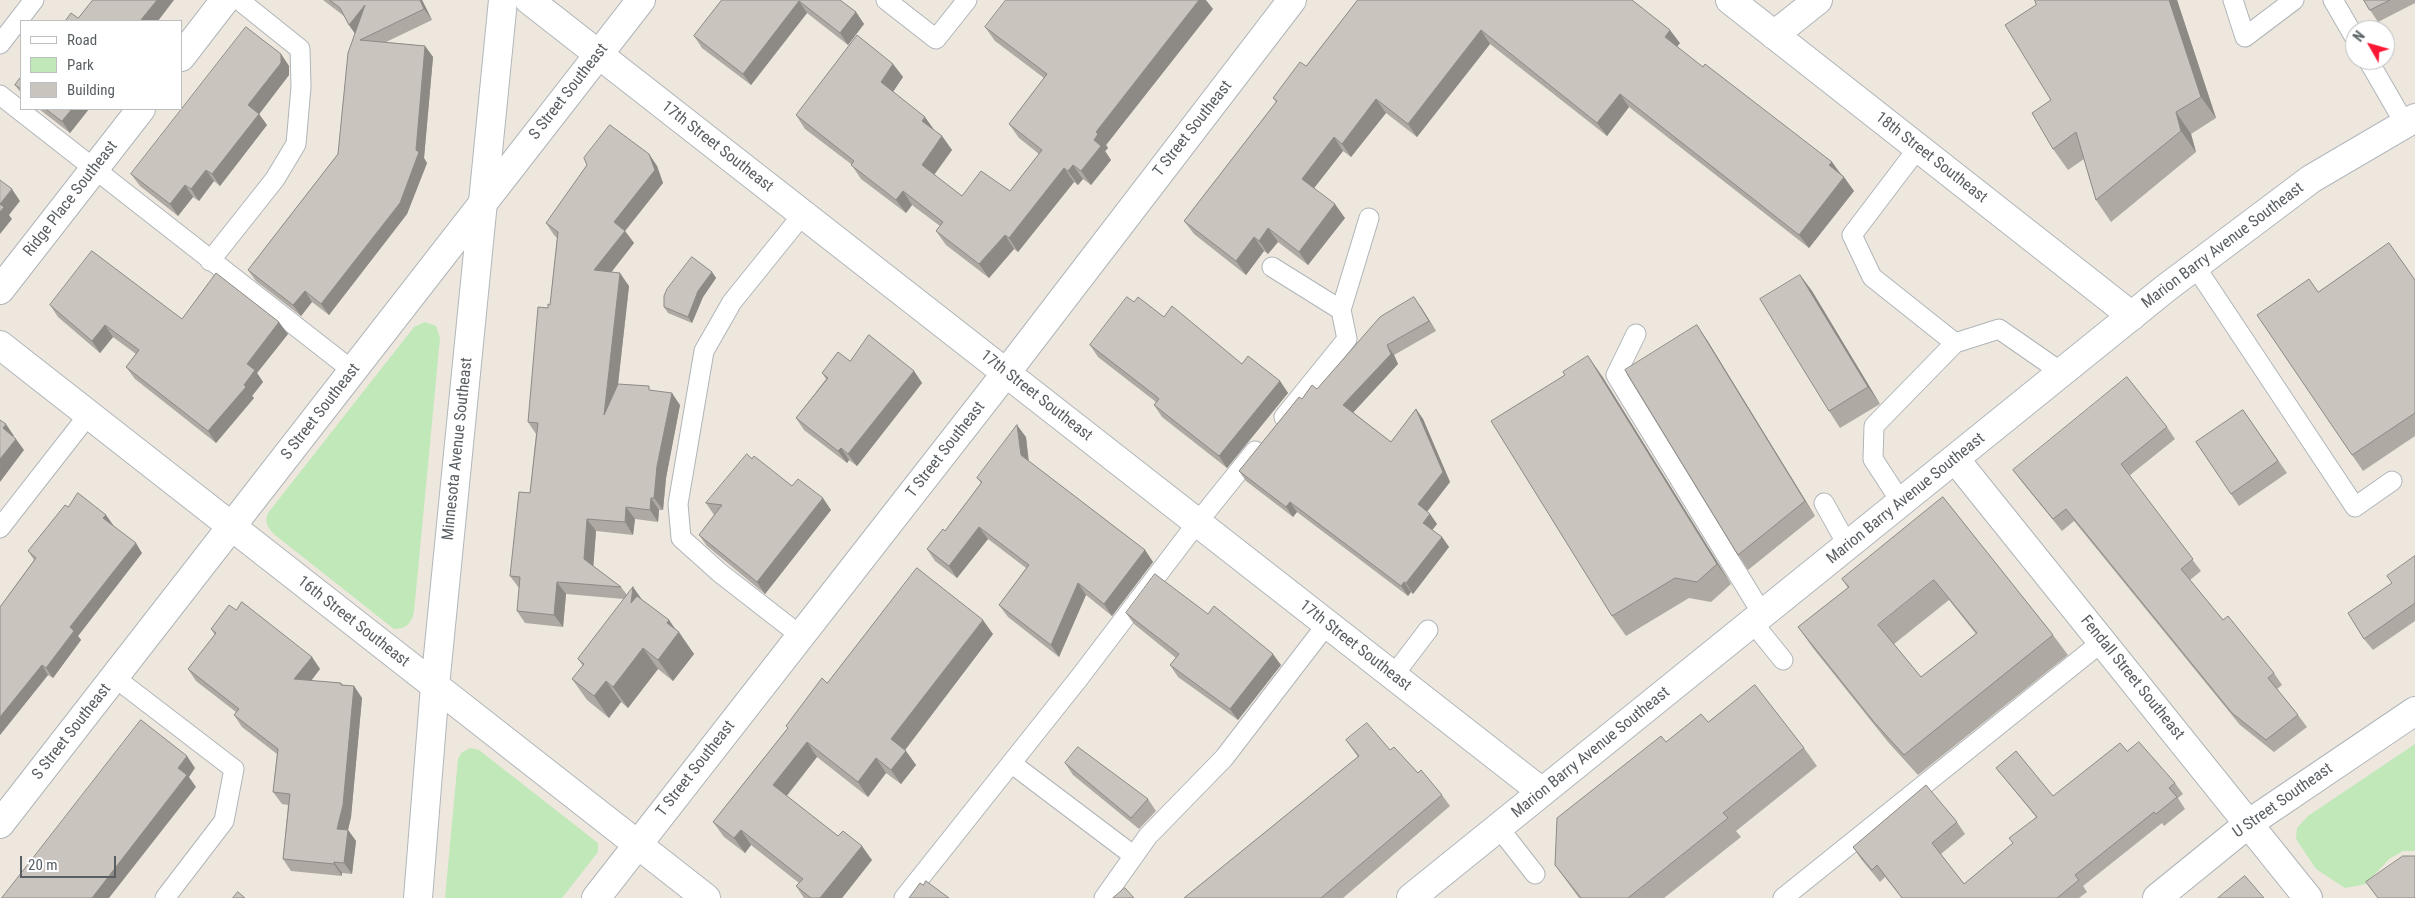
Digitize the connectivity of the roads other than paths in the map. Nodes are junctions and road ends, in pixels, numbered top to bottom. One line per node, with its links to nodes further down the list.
1 (34, 0): 17 (lane)
2 (225, 0): 19 (street)
3 (239, 0): 29 (lane)
4 (503, 0): 26 (street, Minnesota Avenue Southeast)
5 (529, 0): 18 (street, 17th Street Southeast)
6 (641, 0): 18 (street, S Street Southeast)
7 (886, 0): 8 (lane)
8 (967, 0)
9 (1292, 0): 40 (street, T Street Southeast)
10 (1730, 0): 16 (street, 18th Street Southeast)
11 (1818, 0): 16 (street)
12 (2233, 0): 13 (lane)
13 (2294, 0)
14 (2333, 0): 15 (lane)
15 (2345, 21)
16 (1774, 35): 24 (street, 18th Street Southeast)
17 (0, 44)
18 (599, 54): 26 (street, S Street Southeast); 27 (street, 17th Street Southeast)
19 (182, 56)
20 (2375, 70): 23 (lane)
21 (0, 95): 25 (lane)
22 (140, 110): 25 (street, Ridge Place Southeast)
23 (2410, 121): 30 (street, Marion Barry Avenue Southeast)
24 (1918, 148): 34 (street, 18th Street Southeast); 36 (lane)
25 (94, 169): 29 (lane); 32 (street, Ridge Place Southeast)
26 (482, 205): 38 (street, S Street Southeast); 58 (street, Minnesota Avenue Southeast)
27 (803, 214): 40 (street, 17th Street Southeast); 53 (lane)
28 (1369, 218): 33 (lane)
29 (210, 262): 38 (lane)
30 (2195, 266): 34 (street, Marion Barry Avenue Southeast); 43 (lane)
31 (1272, 267): 33 (lane)
32 (0, 290)
33 (1341, 310): 46 (lane)
34 (2132, 316): 39 (street, Marion Barry Avenue Southeast)
35 (1636, 334): 50 (lane)
36 (1955, 343): 39 (lane); 44 (lane)
37 (0, 345): 41 (street, 16th Street Southeast)
38 (353, 371): 47 (street, S Street Southeast)
39 (2060, 372): 42 (street, Marion Barry Avenue Southeast)
40 (1006, 373): 46 (street, 17th Street Southeast); 53 (street, T Street Southeast)
41 (89, 414): 47 (street, 16th Street Southeast); 48 (lane)
42 (1955, 459): 44 (street, Marion Barry Avenue Southeast); 54 (street, Fendall Street Southeast)
43 (2392, 481)
44 (1901, 502): 49 (street, Marion Barry Avenue Southeast)
45 (1824, 503): 49 (lane)
46 (1197, 523): 51 (street, 17th Street Southeast); 60 (lane)
47 (232, 527): 57 (street, S Street Southeast); 58 (street, 16th Street Southeast)
48 (0, 528)
49 (1848, 546): 50 (street, Marion Barry Avenue Southeast)
50 (1758, 619): 55 (lane); 61 (street, Marion Barry Avenue Southeast)
51 (1327, 624): 56 (street, 17th Street Southeast); 66 (lane)
52 (1428, 630): 56 (lane)
53 (801, 636): 65 (street, T Street Southeast)
54 (2103, 641): 63 (street, Fendall Street Southeast); 75 (lane)
55 (1783, 660)
56 (1393, 676): 61 (street, 17th Street Southeast)
57 (114, 678): 62 (street, S Street Southeast); 68 (lane)
58 (435, 686): 65 (street, 16th Street Southeast); 69 (street, Minnesota Avenue Southeast)
59 (2415, 711): 63 (street, U Street Southeast)
60 (1011, 763): 66 (lane); 72 (lane)
61 (1542, 792): 64 (street, Marion Barry Avenue Southeast)
62 (0, 824)
63 (2248, 824): 76 (street, U Street Southeast); 77 (street, Fendall Street Southeast)
64 (1499, 828): 67 (lane); 74 (street, Marion Barry Avenue Southeast)
65 (638, 844): 70 (street, T Street Southeast); 71 (street, 16th Street Southeast)
66 (1134, 856): 73 (lane)
67 (1535, 874)
68 (164, 898)
69 (418, 898)
70 (596, 898)
71 (706, 898)
72 (904, 898)
73 (1104, 898)
74 (1411, 898)
75 (1783, 898)
76 (2156, 898)
77 (2308, 898)

